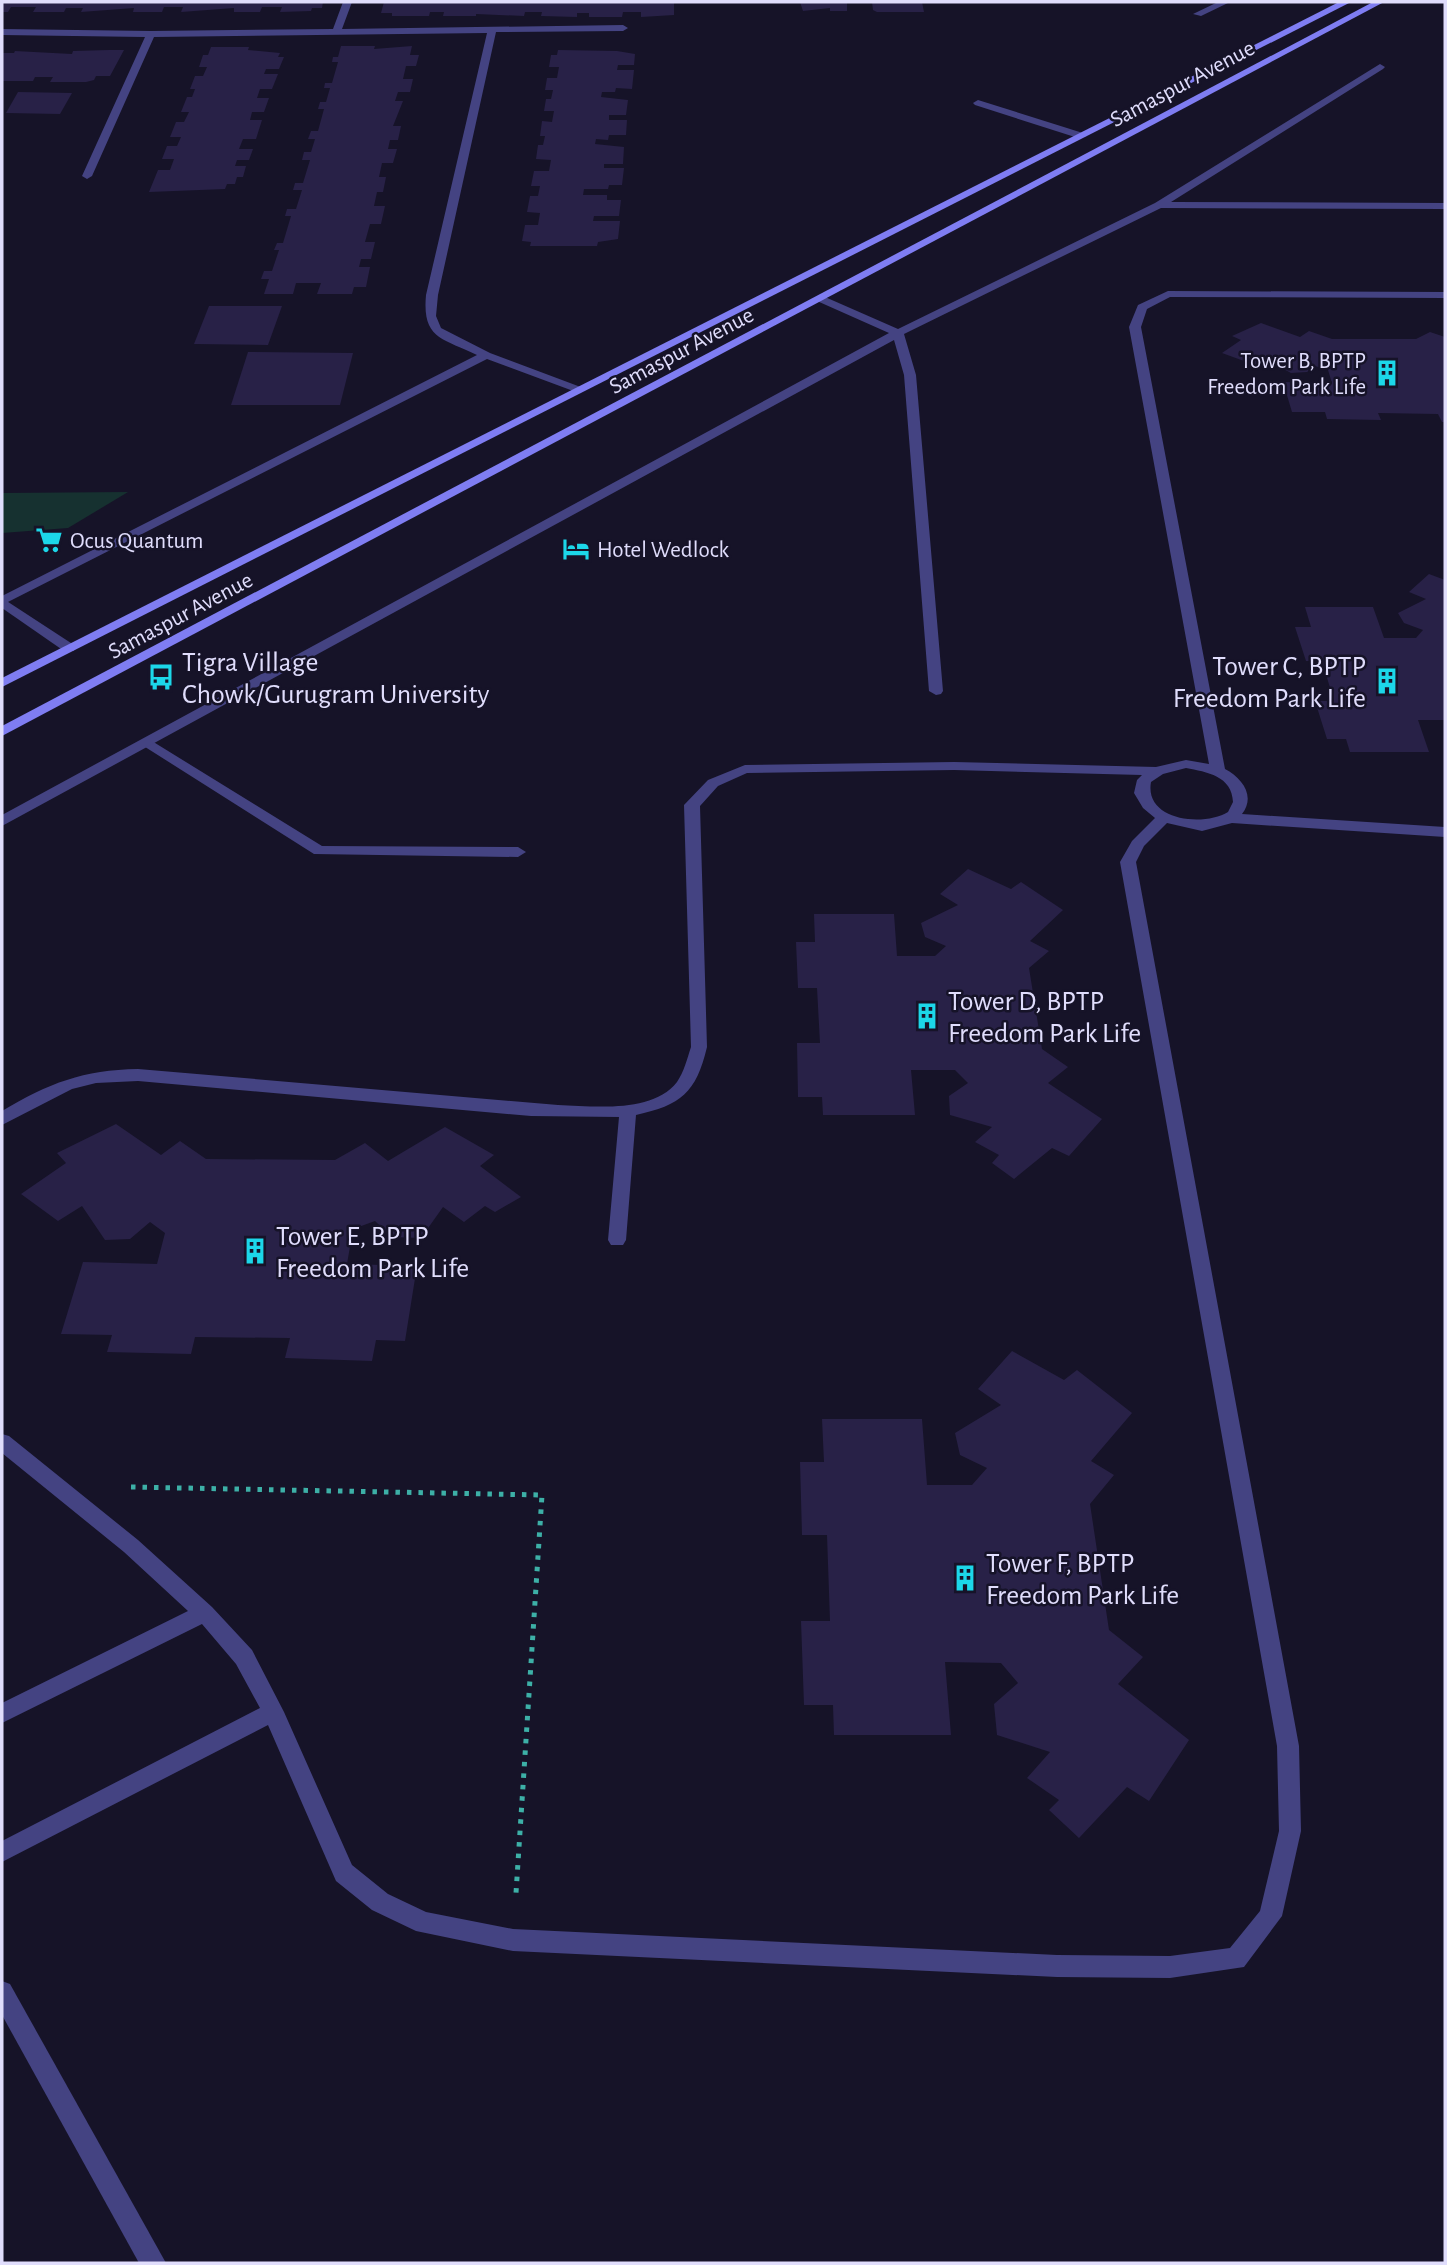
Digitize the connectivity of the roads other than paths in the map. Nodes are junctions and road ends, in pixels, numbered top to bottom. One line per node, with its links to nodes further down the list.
1 (347, 2): 9 (street)
2 (1225, 2): 5 (street)
3 (1346, 2): 13 (main road, Samaspur Avenue)
4 (1379, 2): 18 (main road, Samaspur Avenue)
5 (1198, 14)
6 (623, 28): 7 (street)
7 (492, 31): 9 (street); 20 (street)
8 (2, 32): 10 (street)
9 (336, 33): 10 (street)
10 (151, 34): 14 (street)
11 (1380, 67): 15 (street)
12 (978, 103): 13 (street)
13 (1082, 136): 21 (main road, Samaspur Avenue)
14 (87, 176)
15 (1159, 205): 16 (street); 19 (street)
16 (1445, 206)
17 (1445, 295): 29 (street)
18 (821, 299): 19 (street); 26 (main road, Samaspur Avenue)
19 (898, 333): 25 (street); 27 (street)
20 (486, 355): 21 (street); 22 (street)
21 (580, 389): 23 (main road, Samaspur Avenue)
22 (2, 601): 23 (street)
23 (69, 648): 24 (main road, Samaspur Avenue)
24 (2, 682)
25 (936, 691)
26 (2, 732)
27 (147, 742): 32 (street); 34 (street)
28 (1156, 771): 29 (street); 30 (street); 35 (street)
29 (1218, 771): 31 (street)
30 (1164, 818): 31 (street); 40 (street)
31 (1230, 818): 33 (street)
32 (2, 821)
33 (1445, 832)
34 (518, 852)
35 (628, 1110): 36 (street); 37 (street)
36 (2, 1119)
37 (617, 1240)
38 (2, 1441): 39 (street)
39 (205, 1613): 40 (street); 41 (street)
40 (273, 1712): 42 (street)
41 (2, 1713)
42 (2, 1852)
43 (2, 1992): 44 (street)
44 (153, 2263)

